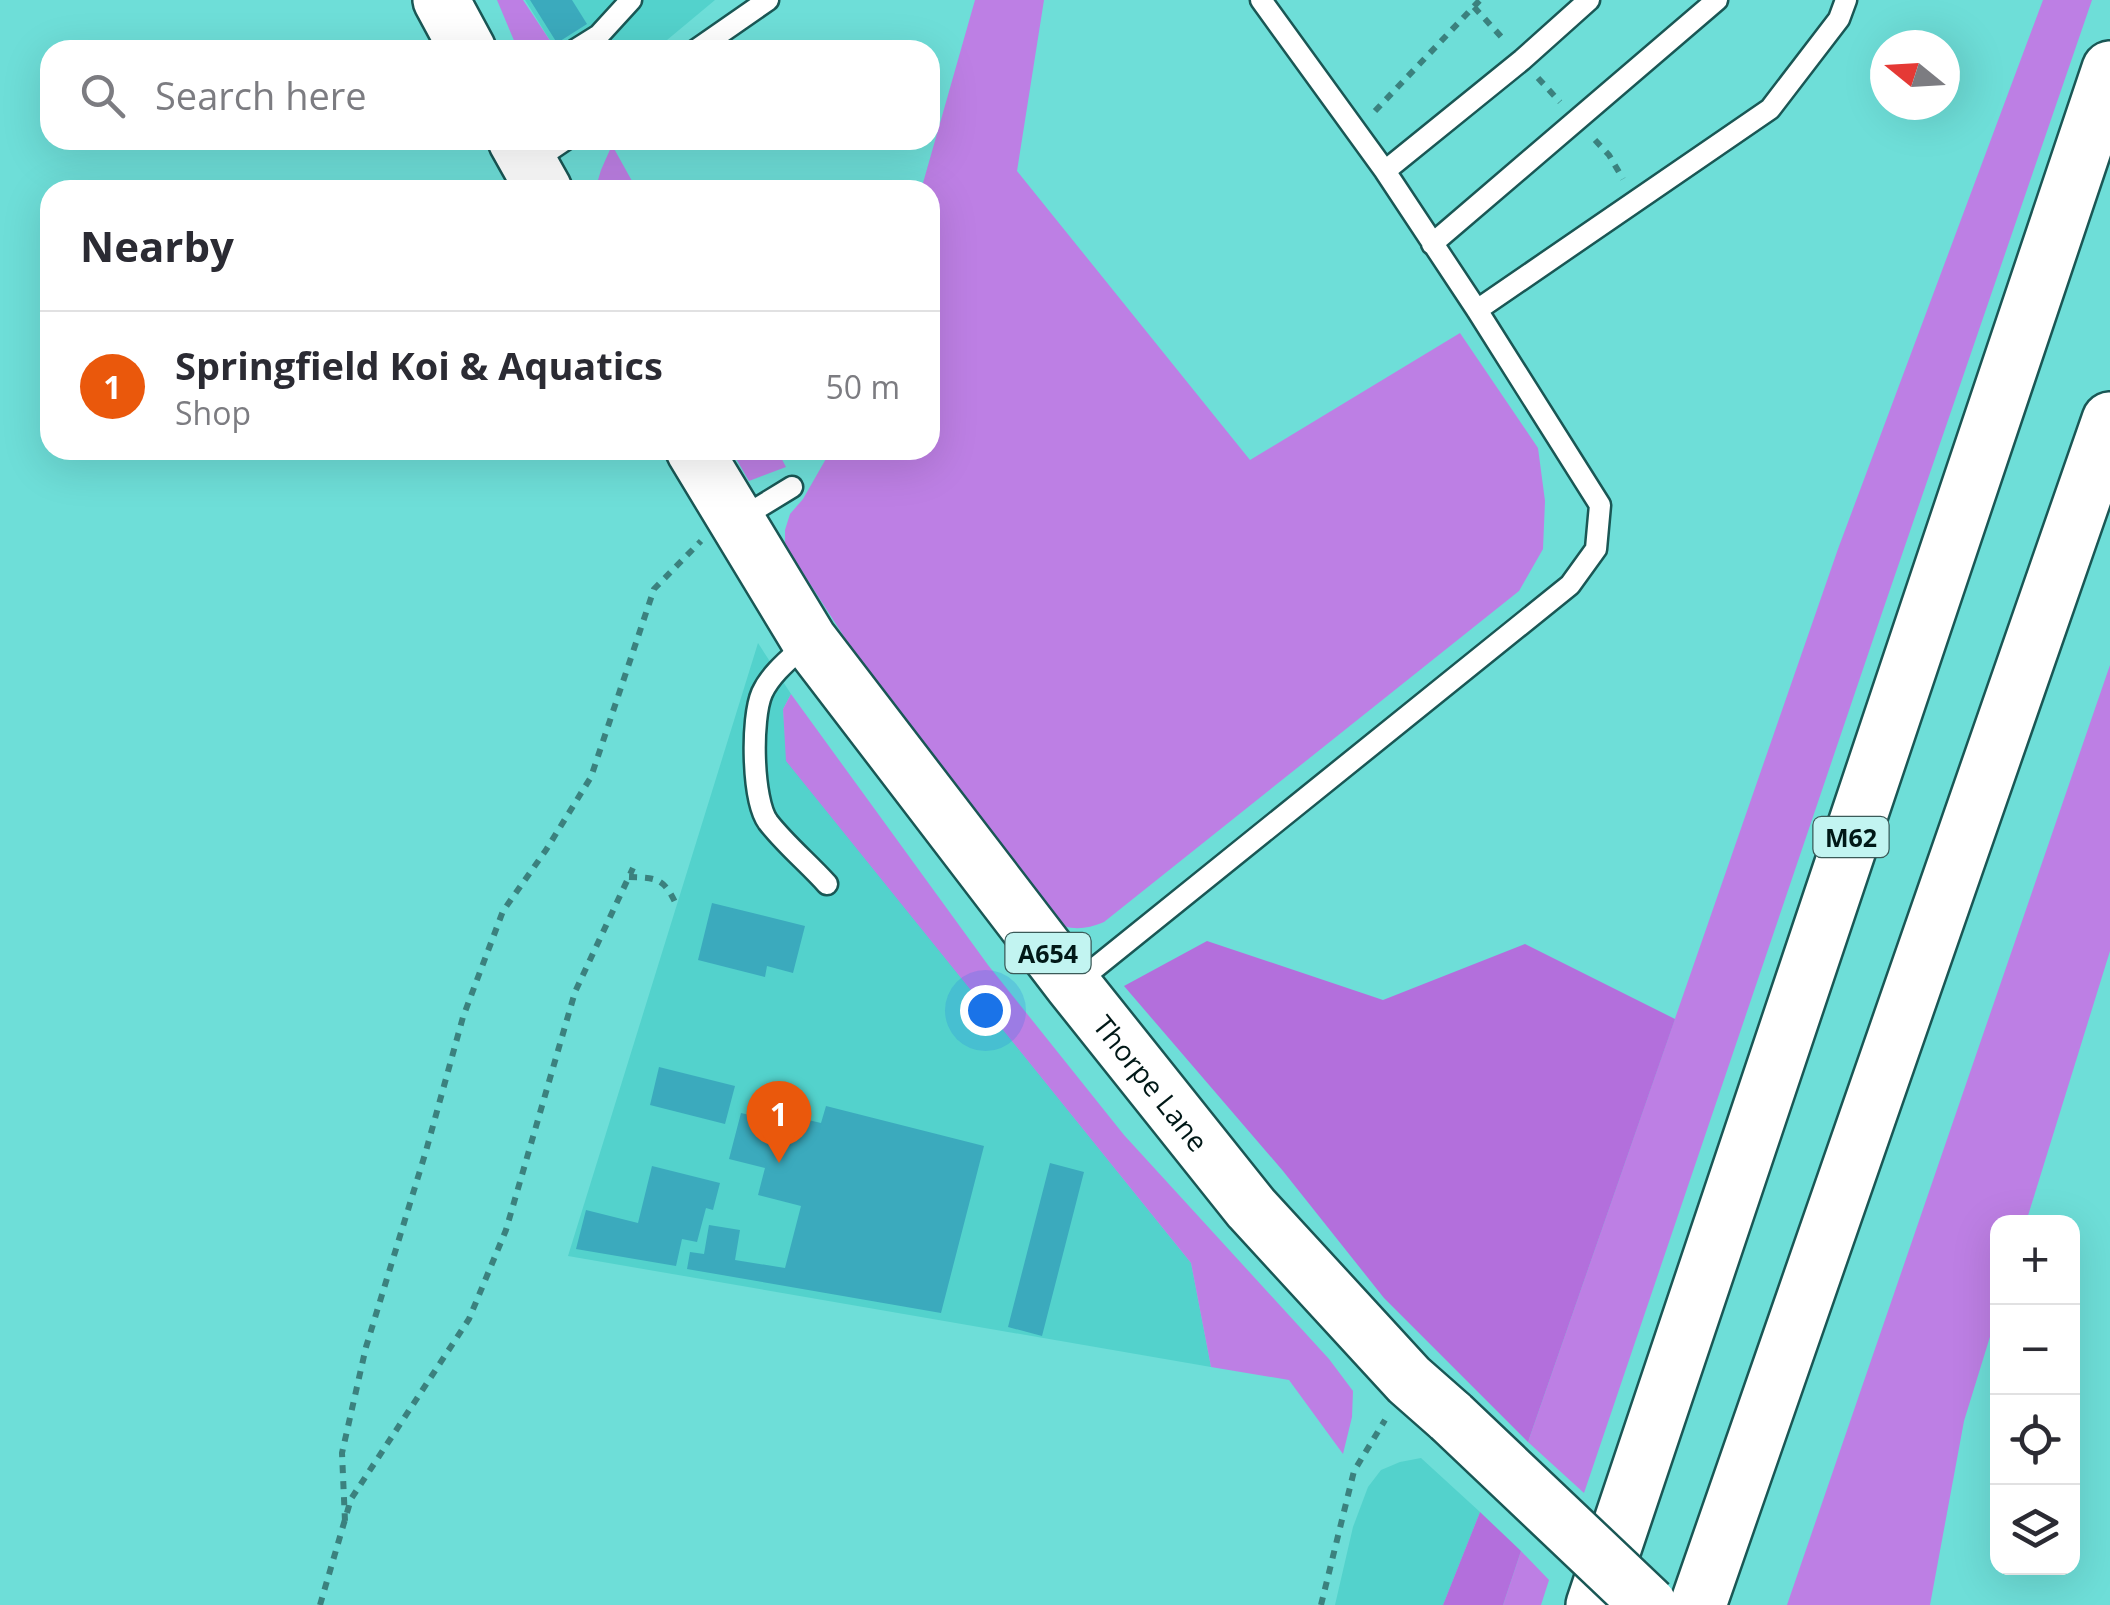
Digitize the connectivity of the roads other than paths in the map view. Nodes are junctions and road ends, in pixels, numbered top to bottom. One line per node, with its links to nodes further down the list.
1 (441, 0): 8 (main road)
2 (631, 0): 9 (lane)
3 (768, 0): 10 (lane)
4 (1262, 0): 12 (lane)
5 (1589, 0): 12 (lane)
6 (1717, 0): 13 (lane)
7 (1846, 0): 14 (lane)
8 (463, 40)
9 (591, 40)
10 (710, 40)
11 (2110, 69): 22 (main road, M62)
12 (1384, 172): 13 (lane)
13 (1432, 244): 14 (lane)
14 (1478, 310): 21 (lane)
15 (2110, 420): 24 (main road)
16 (700, 460): 18 (main road, Thorpe Lane / A654)
17 (792, 487): 18 (lane)
18 (737, 521): 19 (main road, Thorpe Lane / A654)
19 (809, 640): 20 (lane); 21 (main road, Thorpe Lane / A654)
20 (826, 884)
21 (1073, 986): 23 (main road, Thorpe Lane / A654, bridge)
22 (1594, 1605)
23 (1649, 1605)
24 (1698, 1605)

